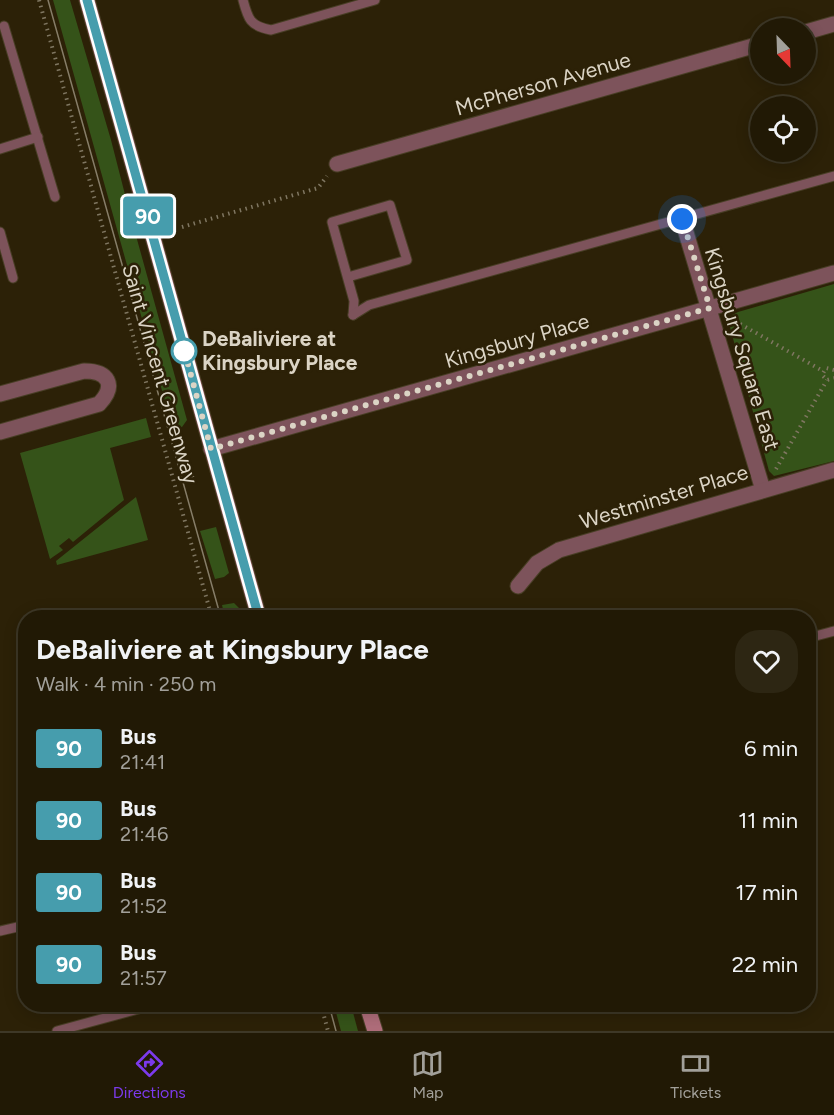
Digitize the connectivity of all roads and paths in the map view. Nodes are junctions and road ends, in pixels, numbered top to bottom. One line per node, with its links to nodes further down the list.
1 (39, 0): 35 (path, Saint Vincent Greenway)
2 (87, 0): 28 (main road)
3 (243, 0): 4 (lane)
4 (375, 0)
5 (834, 24): 7 (street)
6 (4, 26): 9 (lane)
7 (816, 29)
8 (750, 47): 11 (street, McPherson Avenue)
9 (38, 137): 10 (lane); 13 (lane)
10 (0, 149)
11 (337, 164): 15 (path)
12 (834, 176): 14 (lane)
13 (55, 197)
14 (682, 219): 18 (lane); 20 (street, Kingsbury Square East)
15 (182, 227)
16 (0, 232): 19 (lane)
17 (834, 273): 20 (street, Kingsbury Place)
18 (348, 277): 18 (lane)
19 (14, 278)
20 (710, 308): 28 (street, Kingsbury Place); 33 (street, Kingsbury Square East)
21 (735, 321): 23 (path)
22 (834, 368): 23 (path)
23 (823, 371): 25 (path)
24 (834, 378): 25 (path)
25 (827, 380): 29 (path)
26 (0, 394): 27 (street)
27 (0, 432)
28 (211, 449): 36 (main road)
29 (776, 469)
30 (834, 470): 33 (street, Westminster Place)
31 (192, 476): 32 (path)
32 (195, 486)
33 (763, 490): 34 (street, Westminster Place)
34 (518, 586)
35 (211, 610)
36 (256, 610)
37 (834, 631): 38 (lane)
38 (816, 636)
39 (18, 927): 40 (lane)
40 (0, 931)
41 (125, 1012): 44 (lane)
42 (323, 1012): 45 (path)
43 (369, 1012): 46 (main road)
44 (57, 1031)
45 (328, 1031)
46 (375, 1031)

